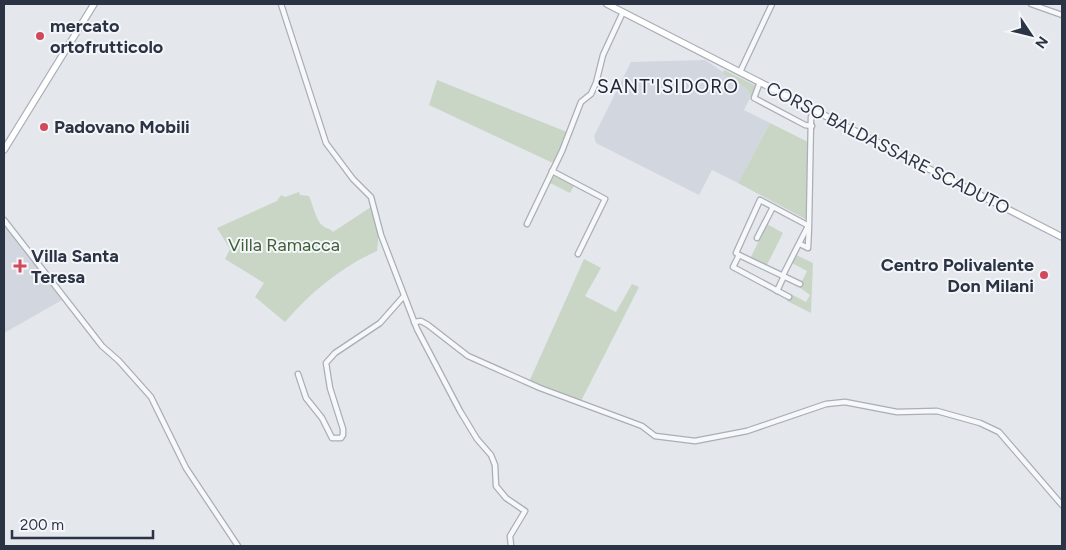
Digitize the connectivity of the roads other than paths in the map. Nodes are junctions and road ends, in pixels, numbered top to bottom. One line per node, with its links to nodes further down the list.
1 (94, 4): 12 (street)
2 (281, 4): 26 (street)
3 (607, 4): 6 (street, CORSO BALDASSARE SCADUTO)
4 (772, 4): 8 (street)
5 (1031, 4): 7 (street)
6 (623, 12): 8 (street, CORSO BALDASSARE SCADUTO); 13 (street)
7 (1062, 15)
8 (740, 72): 9 (street, CORSO BALDASSARE SCADUTO)
9 (760, 82): 10 (street, CORSO BALDASSARE SCADUTO); 11 (street)
10 (814, 110): 11 (street); 19 (street, CORSO BALDASSARE SCADUTO)
11 (812, 126): 17 (street)
12 (4, 150)
13 (552, 171): 16 (street); 21 (street)
14 (773, 207): 17 (street); 18 (street); 22 (street)
15 (4, 220): 31 (street)
16 (527, 224)
17 (809, 226): 20 (street); 20 (street)
18 (757, 238)
19 (1062, 238)
20 (800, 244): 23 (street)
21 (578, 254)
22 (739, 255): 23 (street); 25 (street)
23 (784, 276): 24 (street); 25 (street)
24 (800, 284)
25 (777, 291): 27 (street)
26 (404, 297): 28 (street); 29 (street)
27 (789, 297)
28 (414, 322): 30 (street); 32 (street)
29 (298, 374)
30 (1062, 505)
31 (238, 546)
32 (511, 546)

